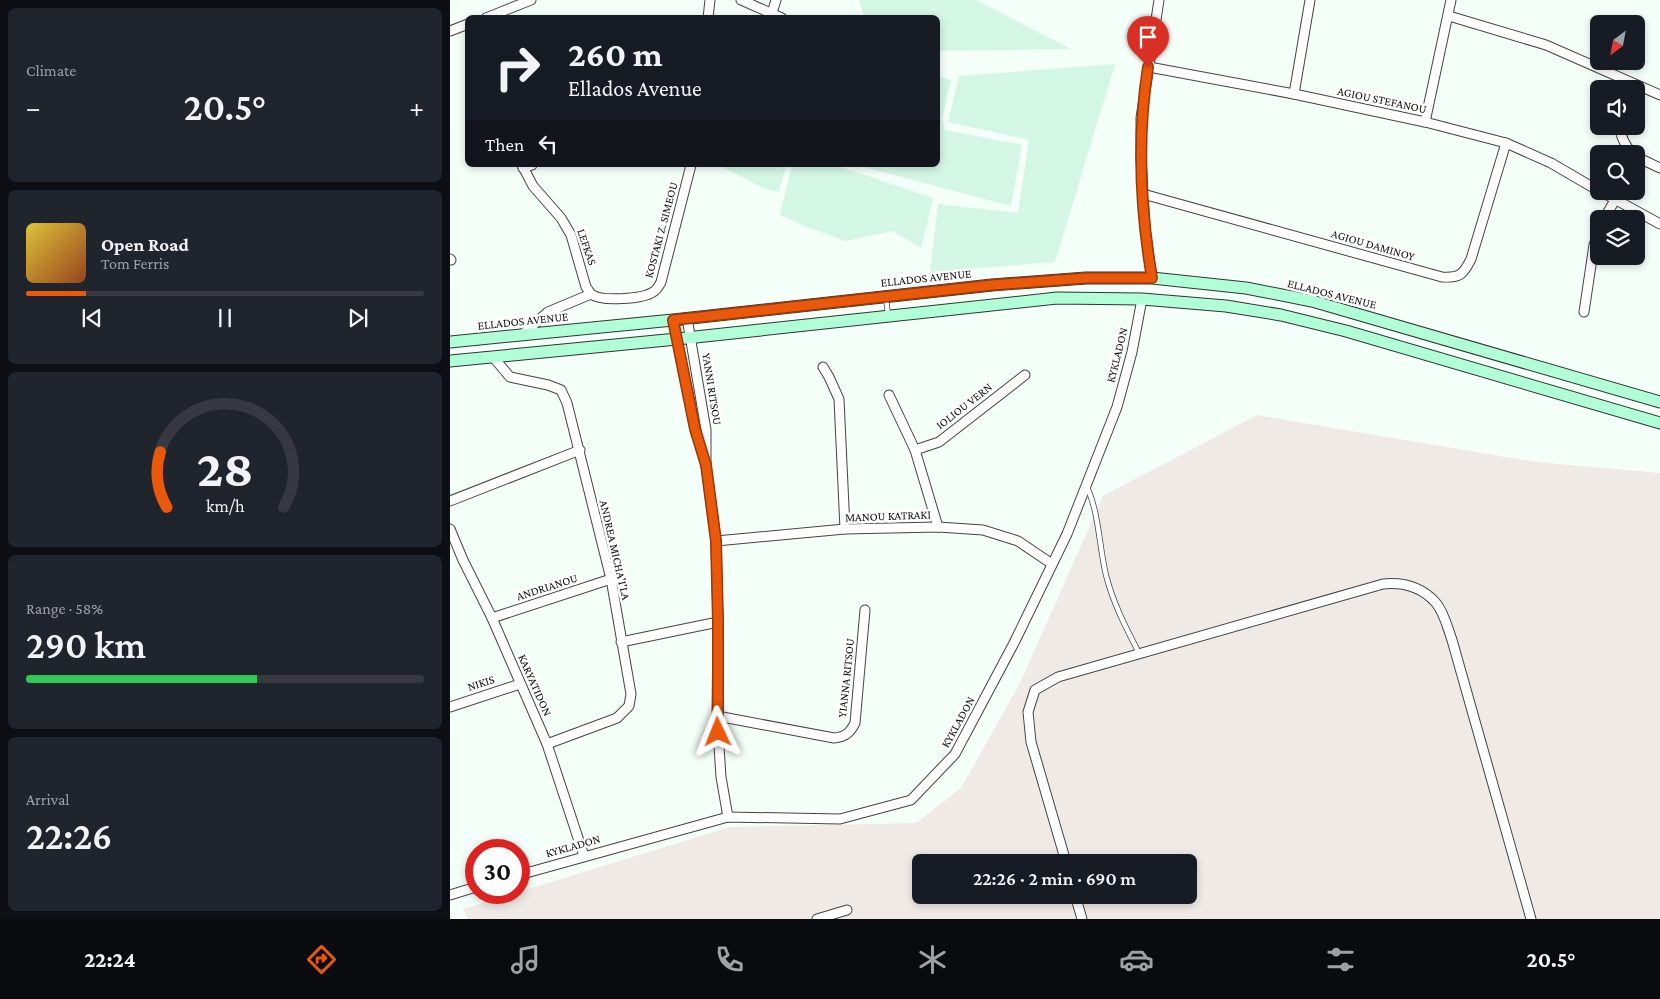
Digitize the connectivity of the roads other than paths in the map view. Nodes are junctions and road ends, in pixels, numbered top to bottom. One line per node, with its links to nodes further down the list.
1 (531, 0): 9 (street)
2 (710, 0): 10 (street)
3 (741, 0): 8 (street)
4 (776, 0): 8 (street)
5 (1159, 0): 15 (street)
6 (1310, 0): 18 (street)
7 (1451, 0): 12 (street)
8 (772, 13): 11 (street)
9 (494, 15)
10 (708, 15)
11 (776, 15)
12 (1449, 16): 16 (street); 20 (street)
13 (465, 25): 14 (street)
14 (450, 31)
15 (1148, 67): 18 (street, AGIOU STEFANOU); 27 (street)
16 (1619, 80)
17 (1645, 91): 19 (street)
18 (1294, 94): 20 (street, AGIOU STEFANOU)
19 (1660, 96)
20 (1425, 122): 21 (street, AGIOU STEFANOU)
21 (1506, 143): 26 (street, AGIOU STEFANOU); 27 (street, AGIOU DAMINOY)
22 (1645, 161): 25 (street)
23 (523, 167): 33 (street, LEFKAS)
24 (690, 167): 33 (street, KOSTAKI Z. SIMEOU)
25 (1660, 168)
26 (1590, 186)
27 (1143, 194): 32 (street)
28 (1615, 200): 29 (street); 30 (street, AGIOU STEFANOU)
29 (1609, 210)
30 (1660, 224)
31 (1591, 265): 36 (street)
32 (1152, 278): 34 (main road, ELLADOS AVENUE); 49 (main road, ELLADOS AVENUE)
33 (591, 294): 40 (street)
34 (886, 296): 37 (lane); 38 (main road, ELLADOS AVENUE)
35 (1142, 299): 37 (main road); 50 (main road); 54 (street, KYKLADON)
36 (1584, 312)
37 (888, 316): 41 (main road)
38 (687, 318): 39 (main road, ELLADOS AVENUE); 41 (street, YANNI RITSOU)
39 (673, 320): 40 (main road, ELLADOS AVENUE); 42 (street, YANNI RITSOU)
40 (523, 334): 43 (main road, ELLADOS AVENUE)
41 (691, 337): 42 (main road); 53 (street, YANNI RITSOU)
42 (677, 339): 44 (main road); 53 (street, YANNI RITSOU)
43 (450, 342)
44 (493, 357): 45 (main road); 51 (street, ANDREA MICHA'I'LA)
45 (450, 361)
46 (823, 367): 58 (street)
47 (1025, 375): 52 (street, IOLIOU VERN)
48 (889, 396): 52 (street)
49 (1660, 402)
50 (1660, 423)
51 (580, 450): 55 (street); 61 (street, ANDREA MICHA'I'LA)
52 (915, 450): 56 (street)
53 (706, 465): 59 (street, YANNI RITSOU)
54 (1086, 485): 60 (street, KYKLADON); 66 (lane)
55 (450, 501)
56 (938, 527): 58 (street, MANOU KATRAKI); 60 (street, MANOU KATRAKI)
57 (450, 529): 63 (street, KARYATIDON)
58 (846, 529): 59 (street, MANOU KATRAKI)
59 (716, 541): 64 (street, YANNI RITSOU)
60 (1052, 564): 71 (street, KYKLADON)
61 (610, 579): 63 (street, ANDRIANOU); 65 (street, ANDREA MICHA'I'LA)
62 (865, 610): 69 (street, YIANNA RITSOU)
63 (492, 618): 67 (street, KARYATIDON)
64 (718, 622): 65 (street); 69 (street, YANNI RITSOU)
65 (622, 642): 70 (street, ANDREA MICHA'I'LA)
66 (1140, 653): 72 (street); 81 (street)
67 (520, 684): 68 (street, NIKIS); 70 (street, KARYATIDON)
68 (450, 707)
69 (717, 716): 71 (street, YANNI RITSOU)
70 (548, 744): 73 (street, KARYATIDON)
71 (728, 817): 73 (street, KYKLADON)
72 (1064, 854)
73 (584, 856): 74 (street, KYKLADON)
74 (530, 872)
75 (465, 890): 76 (street)
76 (450, 895)
77 (1078, 904): 80 (street)
78 (847, 910): 79 (street)
79 (817, 919)
80 (1082, 919)
81 (1531, 919)

